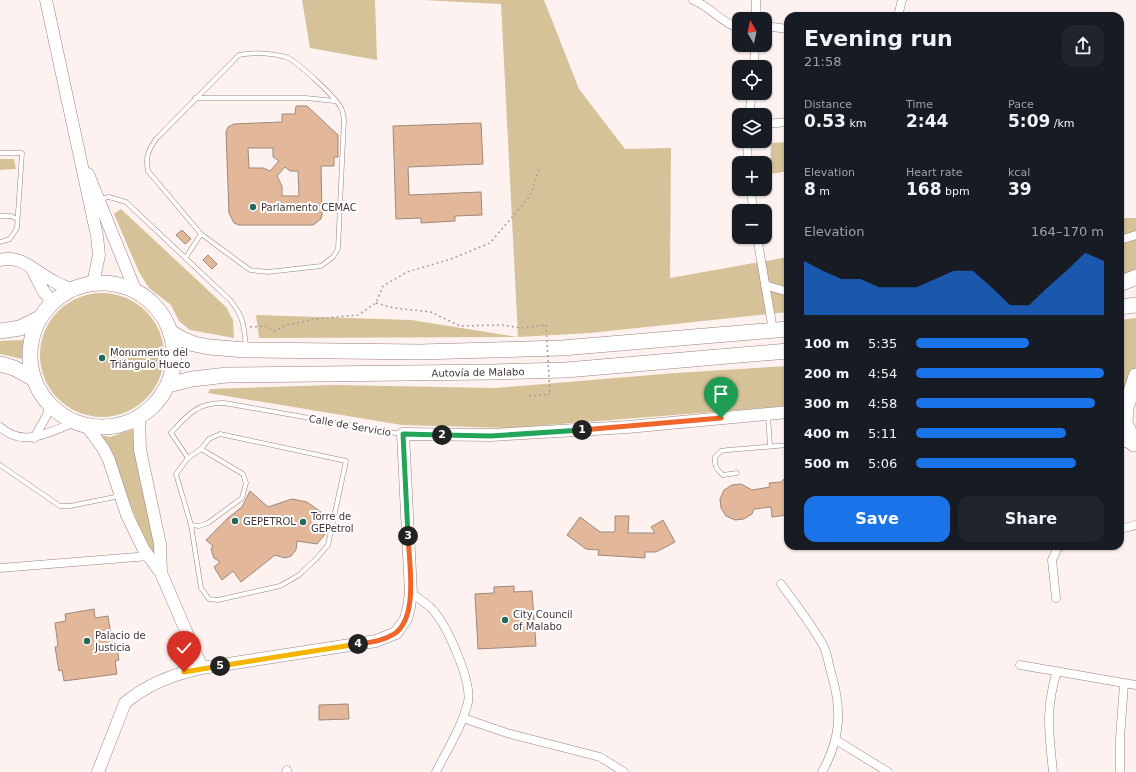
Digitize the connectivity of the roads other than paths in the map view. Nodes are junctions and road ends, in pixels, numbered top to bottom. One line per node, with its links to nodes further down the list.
1 (46, 0): 15 (street)
2 (693, 0): 7 (street)
3 (756, 0): 5 (street)
4 (902, 0): 6 (street)
5 (756, 12)
6 (899, 12)
7 (732, 25)
8 (772, 27): 9 (street)
9 (784, 28)
10 (196, 98): 11 (lane); 11 (lane); 18 (lane)
11 (336, 101): 18 (lane)
12 (784, 122): 13 (street)
13 (772, 123)
14 (0, 153): 17 (lane)
15 (94, 200): 23 (lane); 28 (street); 34 (street)
16 (0, 216): 17 (lane)
17 (17, 220): 21 (lane)
18 (201, 234): 23 (lane)
19 (1136, 235): 20 (street)
20 (1124, 239)
21 (0, 242)
22 (758, 244): 30 (street)
23 (186, 257): 42 (lane)
24 (0, 260): 25 (street)
25 (32, 269): 32 (street); 35 (street)
26 (1136, 278): 27 (highway)
27 (1124, 283)
28 (93, 284): 32 (highway); 34 (highway)
29 (1136, 284): 31 (highway)
30 (765, 285): 33 (street); 39 (street)
31 (1124, 285)
32 (72, 290): 35 (highway)
33 (784, 291)
34 (136, 292): 41 (highway)
35 (54, 302): 38 (highway)
36 (1136, 305): 37 (highway)
37 (1124, 306)
38 (40, 318): 40 (highway); 46 (highway)
39 (781, 330): 42 (highway)
40 (0, 331)
41 (170, 332): 42 (highway); 47 (highway)
42 (246, 350)
43 (784, 351): 47 (highway, Autovía de Malabo)
44 (0, 364): 46 (highway)
45 (1136, 376): 56 (highway)
46 (34, 379): 48 (highway)
47 (168, 385): 51 (highway)
48 (48, 403): 52 (highway); 55 (street)
49 (784, 412): 50 (street, Calle de Servicio)
50 (768, 414): 54 (street, Calle de Servicio); 58 (lane)
51 (139, 417): 52 (highway); 70 (street)
52 (81, 423): 55 (street); 63 (street)
53 (0, 427): 55 (street)
54 (403, 434): 60 (lane, Calle de Servicio); 72 (street)
55 (34, 438)
56 (1130, 443)
57 (784, 445): 58 (lane)
58 (770, 446): 62 (lane)
59 (201, 449): 60 (lane); 64 (lane); 64 (lane)
60 (188, 458): 64 (lane)
61 (0, 465): 63 (lane)
62 (737, 473)
63 (120, 496): 68 (street)
64 (191, 525)
65 (1136, 525): 66 (street)
66 (1124, 529)
67 (1057, 550): 73 (street)
68 (148, 556): 69 (street); 70 (street)
69 (0, 568)
70 (161, 573): 75 (street)
71 (781, 584): 80 (street)
72 (410, 593): 75 (street); 79 (street)
73 (1056, 598)
74 (1020, 665): 76 (street)
75 (202, 668): 81 (street)
76 (1057, 671): 77 (street); 86 (street)
77 (1124, 684): 78 (street); 87 (street)
78 (1136, 685)
79 (463, 718): 82 (street); 83 (street)
80 (836, 740): 84 (street); 85 (street)
81 (98, 772)
82 (436, 772)
83 (624, 772)
84 (822, 772)
85 (888, 772)
86 (1053, 772)
87 (1120, 772)

